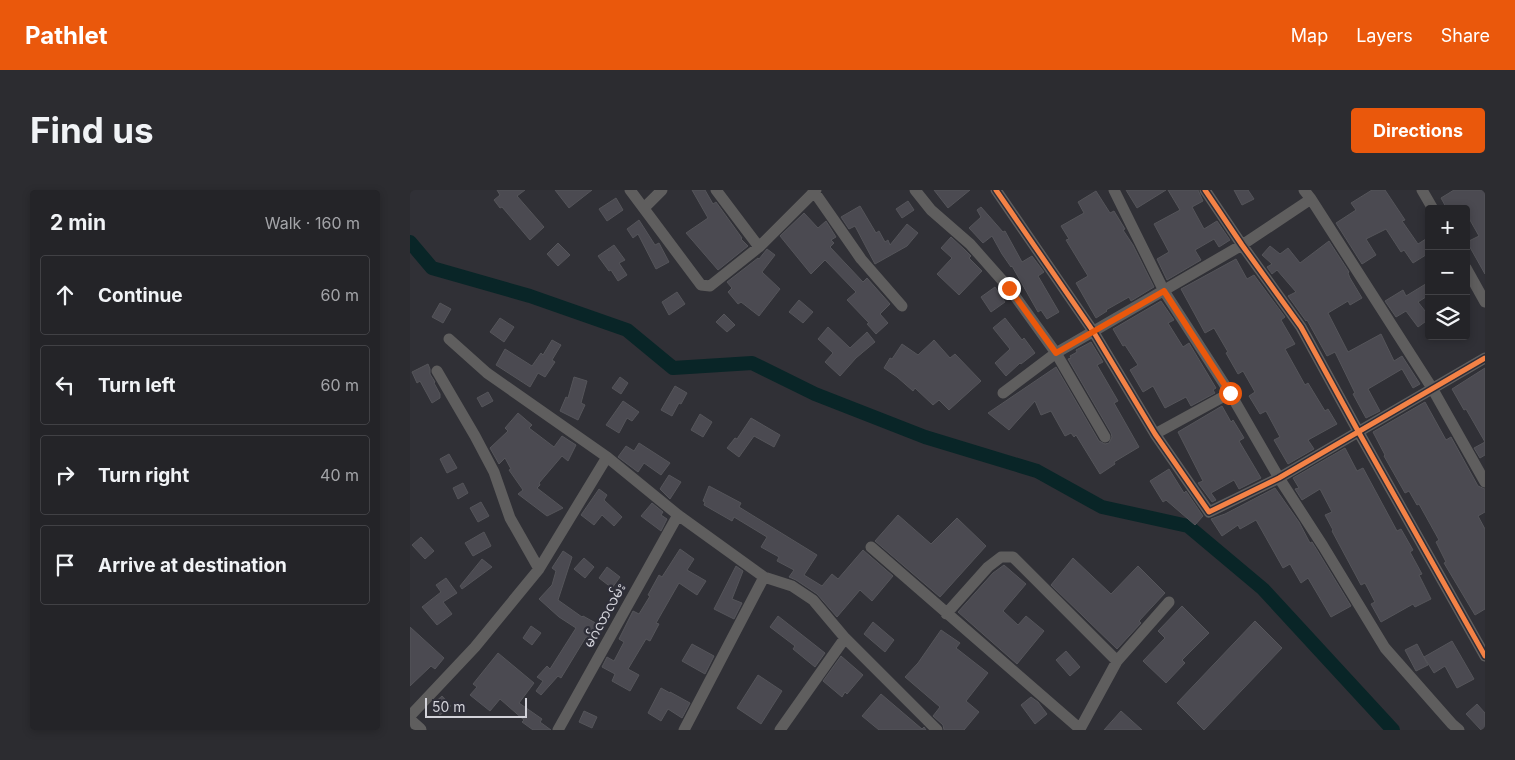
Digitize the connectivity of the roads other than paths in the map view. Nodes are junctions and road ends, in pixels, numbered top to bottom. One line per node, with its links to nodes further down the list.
1 (630, 190): 12 (street)
2 (662, 190): 12 (street)
3 (716, 190): 14 (street)
4 (815, 190): 14 (street); 18 (street)
5 (915, 190): 21 (street)
6 (996, 190): 19 (street)
7 (1114, 190): 16 (street)
8 (1205, 190): 13 (street)
9 (1422, 190): 11 (street)
10 (1308, 195): 13 (street); 24 (street)
11 (1431, 205)
12 (644, 208): 14 (street)
13 (1242, 245): 16 (street); 27 (street)
14 (759, 247)
15 (1470, 275): 17 (street)
16 (1164, 291): 19 (street); 26 (street)
17 (1485, 302)
18 (902, 306)
19 (1094, 331): 21 (street); 28 (street)
20 (449, 339): 30 (street)
21 (1056, 353): 25 (street); 29 (street)
22 (1485, 358): 24 (street)
23 (437, 371): 35 (street)
24 (1432, 388): 27 (street); 32 (street)
25 (1003, 393)
26 (1230, 393): 28 (street); 31 (street)
27 (1358, 431): 31 (street); 40 (street)
28 (1155, 434): 31 (street)
29 (1106, 437)
30 (607, 458): 33 (street); 35 (street)
31 (1279, 478): 50 (street)
32 (1485, 482)
33 (678, 515): 36 (street); 45 (street, မဂ်လာလမ်း)
34 (870, 548): 38 (street)
35 (539, 569): 42 (street)
36 (764, 577): 39 (street); 46 (street)
37 (1169, 602): 41 (street)
38 (946, 614): 41 (street); 49 (street)
39 (845, 638): 47 (street); 48 (street)
40 (1485, 656)
41 (1116, 660): 49 (street)
42 (410, 716)
43 (410, 722): 44 (street)
44 (419, 730)
45 (558, 730)
46 (684, 730)
47 (780, 730)
48 (937, 730)
49 (1080, 730)
50 (1459, 730)

